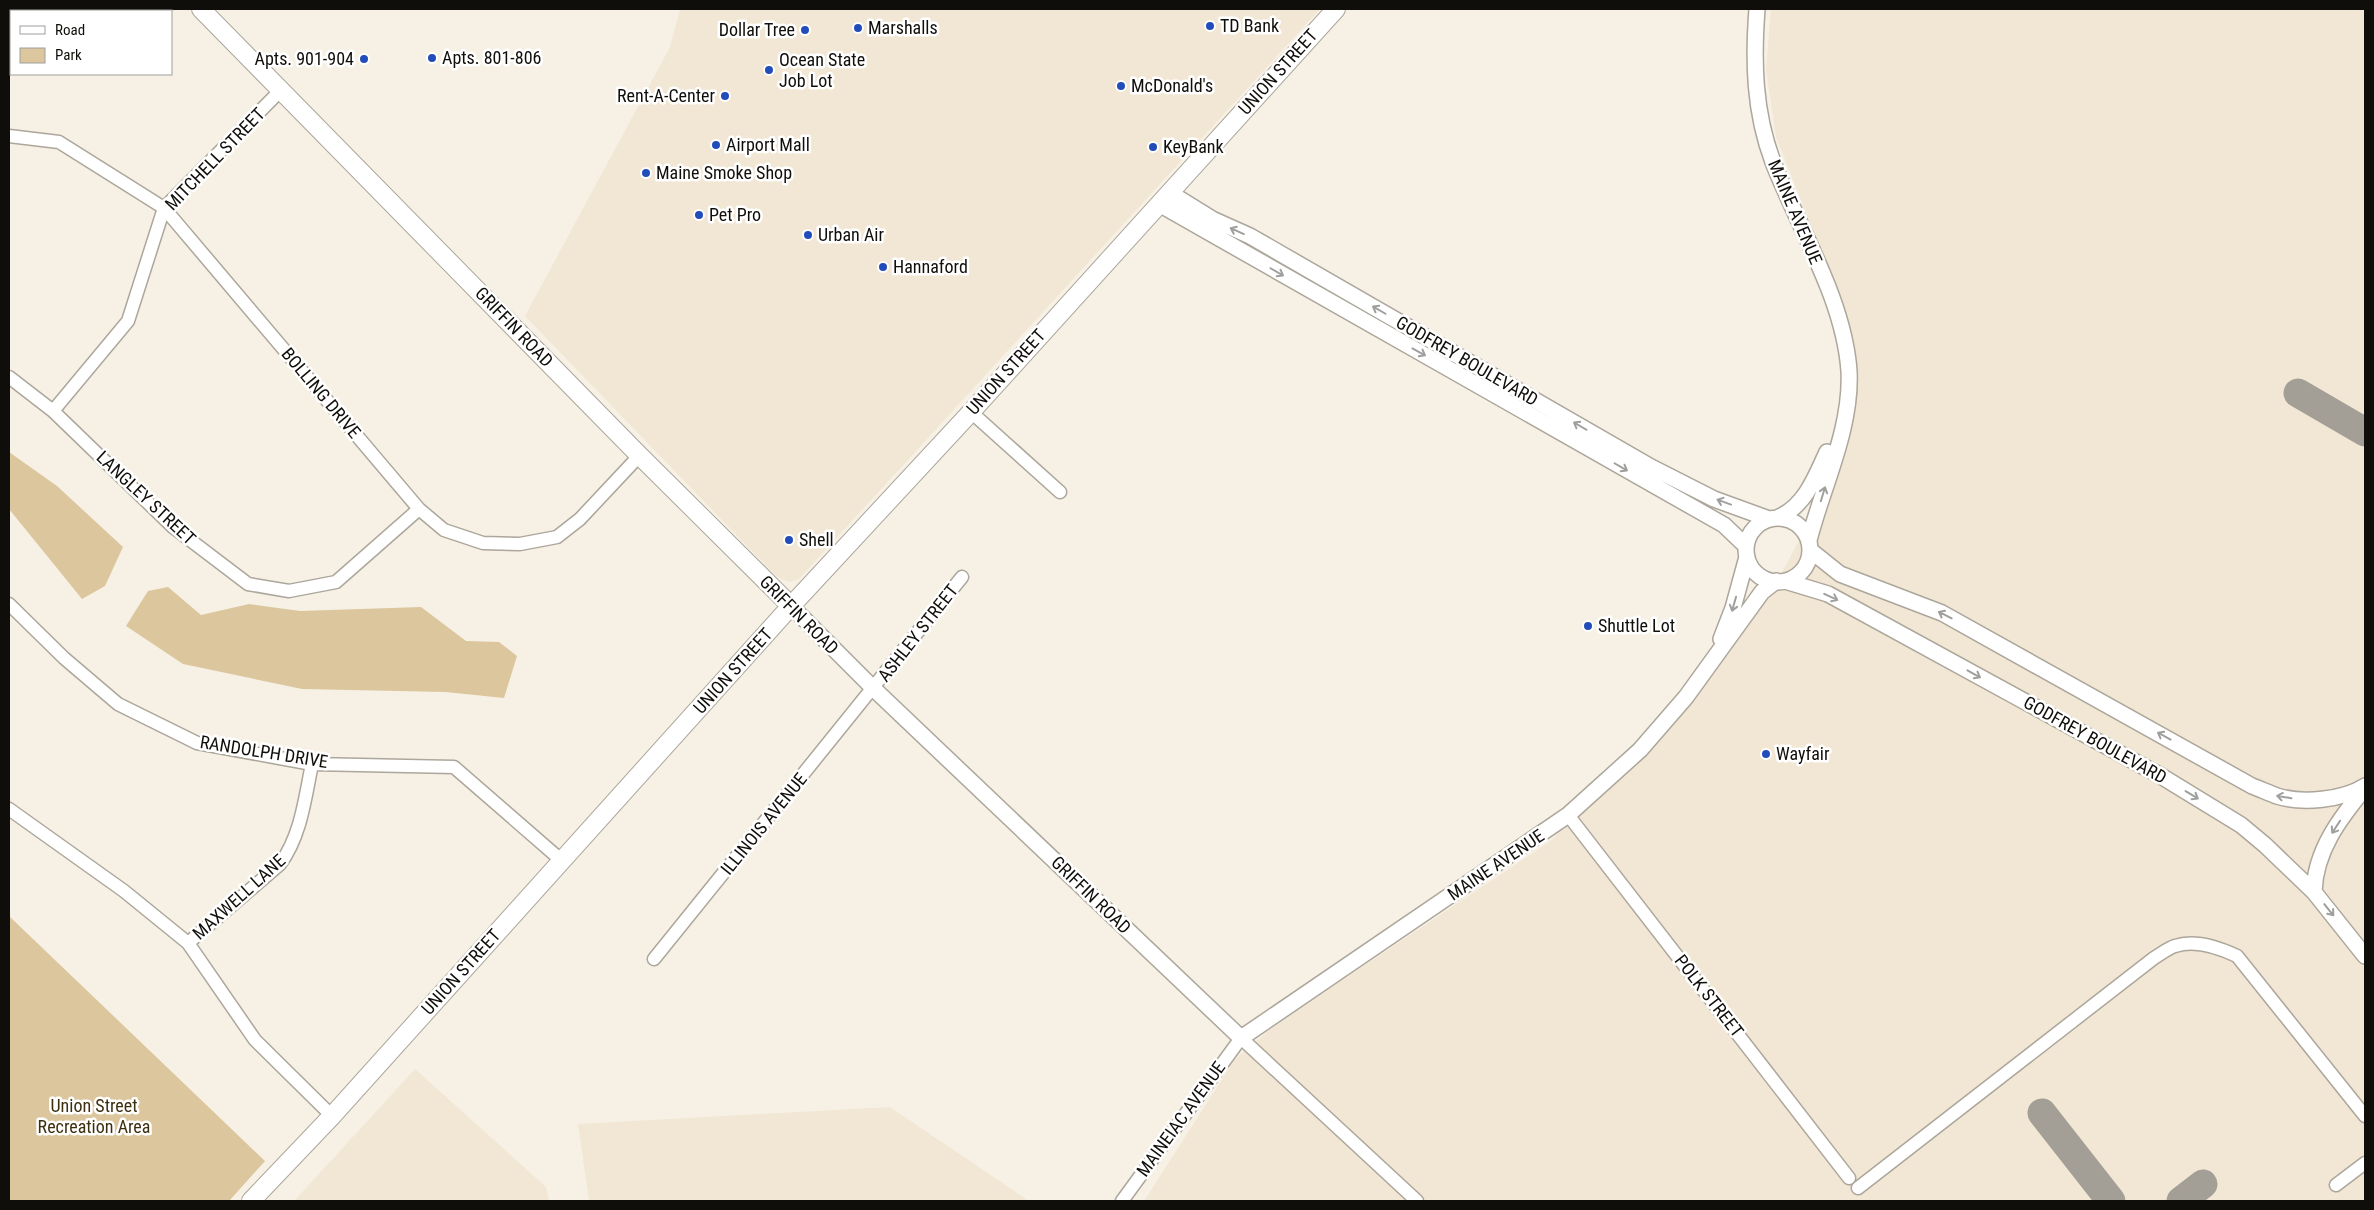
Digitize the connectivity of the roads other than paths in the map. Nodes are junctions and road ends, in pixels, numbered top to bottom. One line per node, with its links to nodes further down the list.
1 (201, 9): 4 (main road, GRIFFIN ROAD)
2 (1336, 9): 6 (main road, UNION STREET)
3 (1758, 9): 11 (street, MAINE AVENUE)
4 (281, 90): 7 (street, MITCHELL STREET); 12 (main road, GRIFFIN ROAD)
5 (9, 136): 7 (street, BOLLING DRIVE)
6 (1164, 199): 10 (main road, UNION STREET); 15 (street, GODFREY BOULEVARD, one-way to 6); 17 (street, GODFREY BOULEVARD, one-way to 17)
7 (164, 208): 9 (street, MITCHELL STREET); 14 (street, BOLLING DRIVE)
8 (9, 377): 9 (street, LANGLEY STREET)
9 (53, 410): 14 (street, LANGLEY STREET)
10 (971, 412): 13 (street); 21 (main road, UNION STREET)
11 (1845, 412): 15 (street, MAINE AVENUE); 16 (street, MAINE AVENUE, one-way to 11)
12 (640, 456): 14 (street, BOLLING DRIVE); 21 (main road, GRIFFIN ROAD)
13 (1060, 492)
14 (419, 509)
15 (1774, 518): 16 (street); 17 (street)
16 (1810, 545): 19 (street); 25 (street, GODFREY BOULEVARD, one-way to 16)
17 (1747, 551): 19 (street); 22 (street, MAINE AVENUE, one-way to 22)
18 (962, 577): 23 (street, ASHLEY STREET)
19 (1781, 581): 22 (street, MAINE AVENUE); 29 (street, GODFREY BOULEVARD, one-way to 29)
20 (9, 604): 24 (street, RANDOLPH DRIVE)
21 (791, 606): 23 (street, GRIFFIN ROAD); 28 (main road, UNION STREET)
22 (1717, 655): 27 (street, MAINE AVENUE)
23 (874, 689): 32 (street, ILLINOIS AVENUE); 33 (street, GRIFFIN ROAD)
24 (312, 764): 28 (street, RANDOLPH DRIVE); 30 (street, MAXWELL LANE)
25 (2365, 787): 29 (street, one-way to 29)
26 (9, 809): 30 (street)
27 (1568, 815): 33 (street, MAINE AVENUE); 35 (street, POLK STREET)
28 (561, 860): 34 (main road, UNION STREET)
29 (2314, 892): 31 (street, GODFREY BOULEVARD, one-way to 31)
30 (188, 943): 34 (street)
31 (2365, 956)
32 (654, 959)
33 (1240, 1038): 39 (street, MAINEIAC AVENUE); 40 (street, GRIFFIN ROAD)
34 (332, 1116): 38 (main road, UNION STREET)
35 (2365, 1116)
36 (2365, 1163): 37 (street)
37 (2336, 1185)
38 (252, 1201)
39 (1122, 1201)
40 (1417, 1201)

